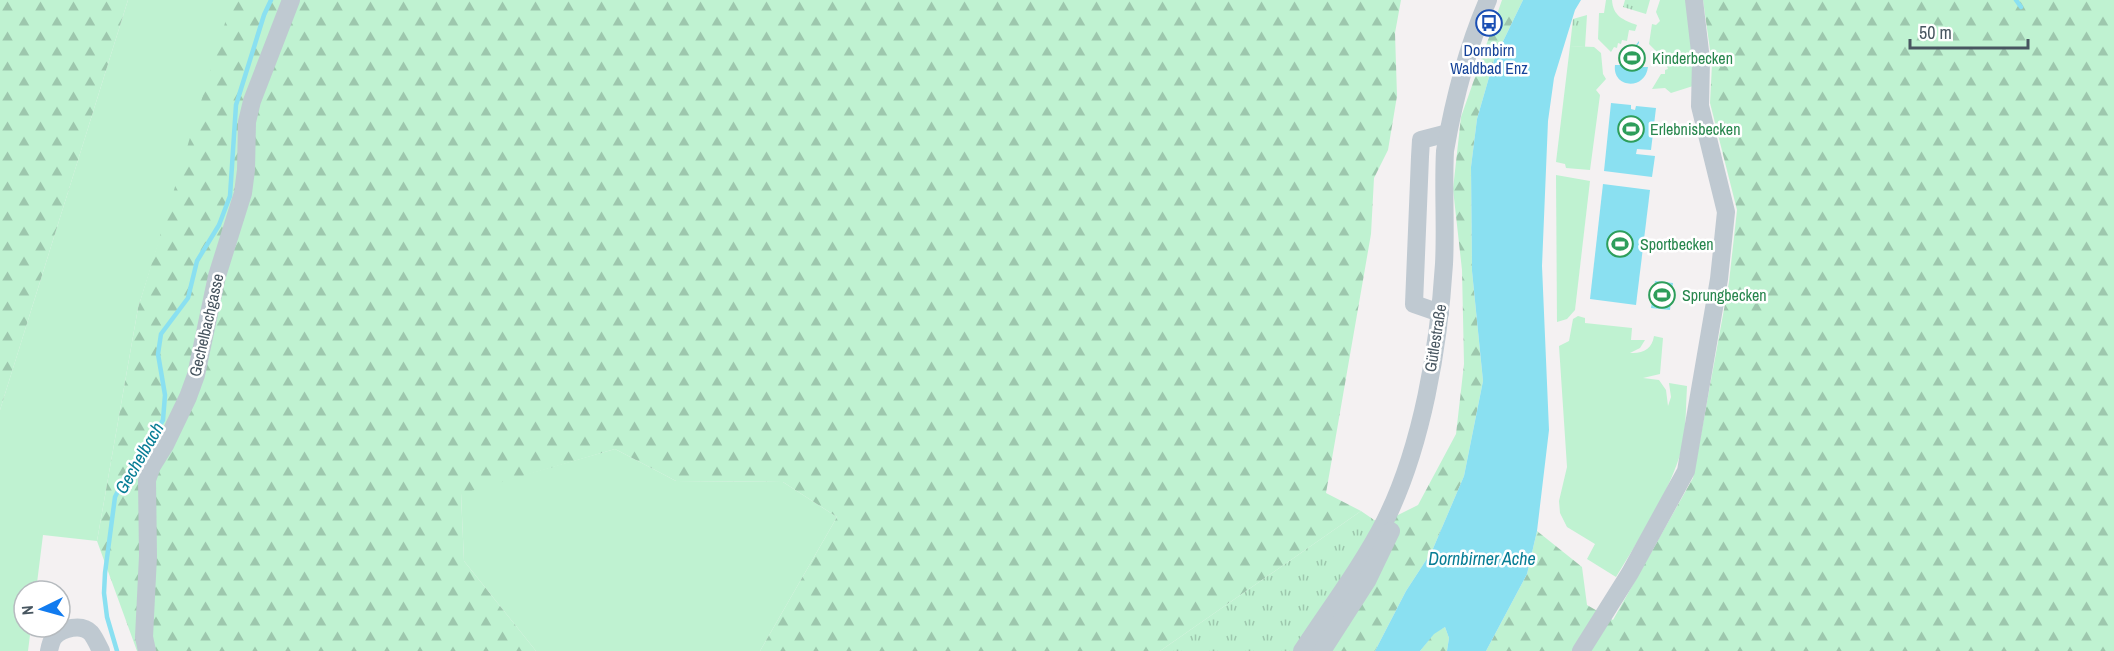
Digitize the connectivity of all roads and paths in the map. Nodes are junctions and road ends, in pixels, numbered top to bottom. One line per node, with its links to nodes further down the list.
1 (291, 0): 9 (street, Gechelbachgasse)
2 (1488, 0): 4 (street, Gütlestraße)
3 (1694, 0): 12 (street)
4 (1448, 133): 5 (street, Gütlestraße); 5 (street)
5 (1440, 313): 6 (street, Gütlestraße)
6 (1385, 520): 10 (street, Gütlestraße); 11 (street)
7 (49, 651): 8 (street)
8 (101, 651)
9 (147, 651)
10 (1302, 651)
11 (1322, 651)
12 (1581, 651)

